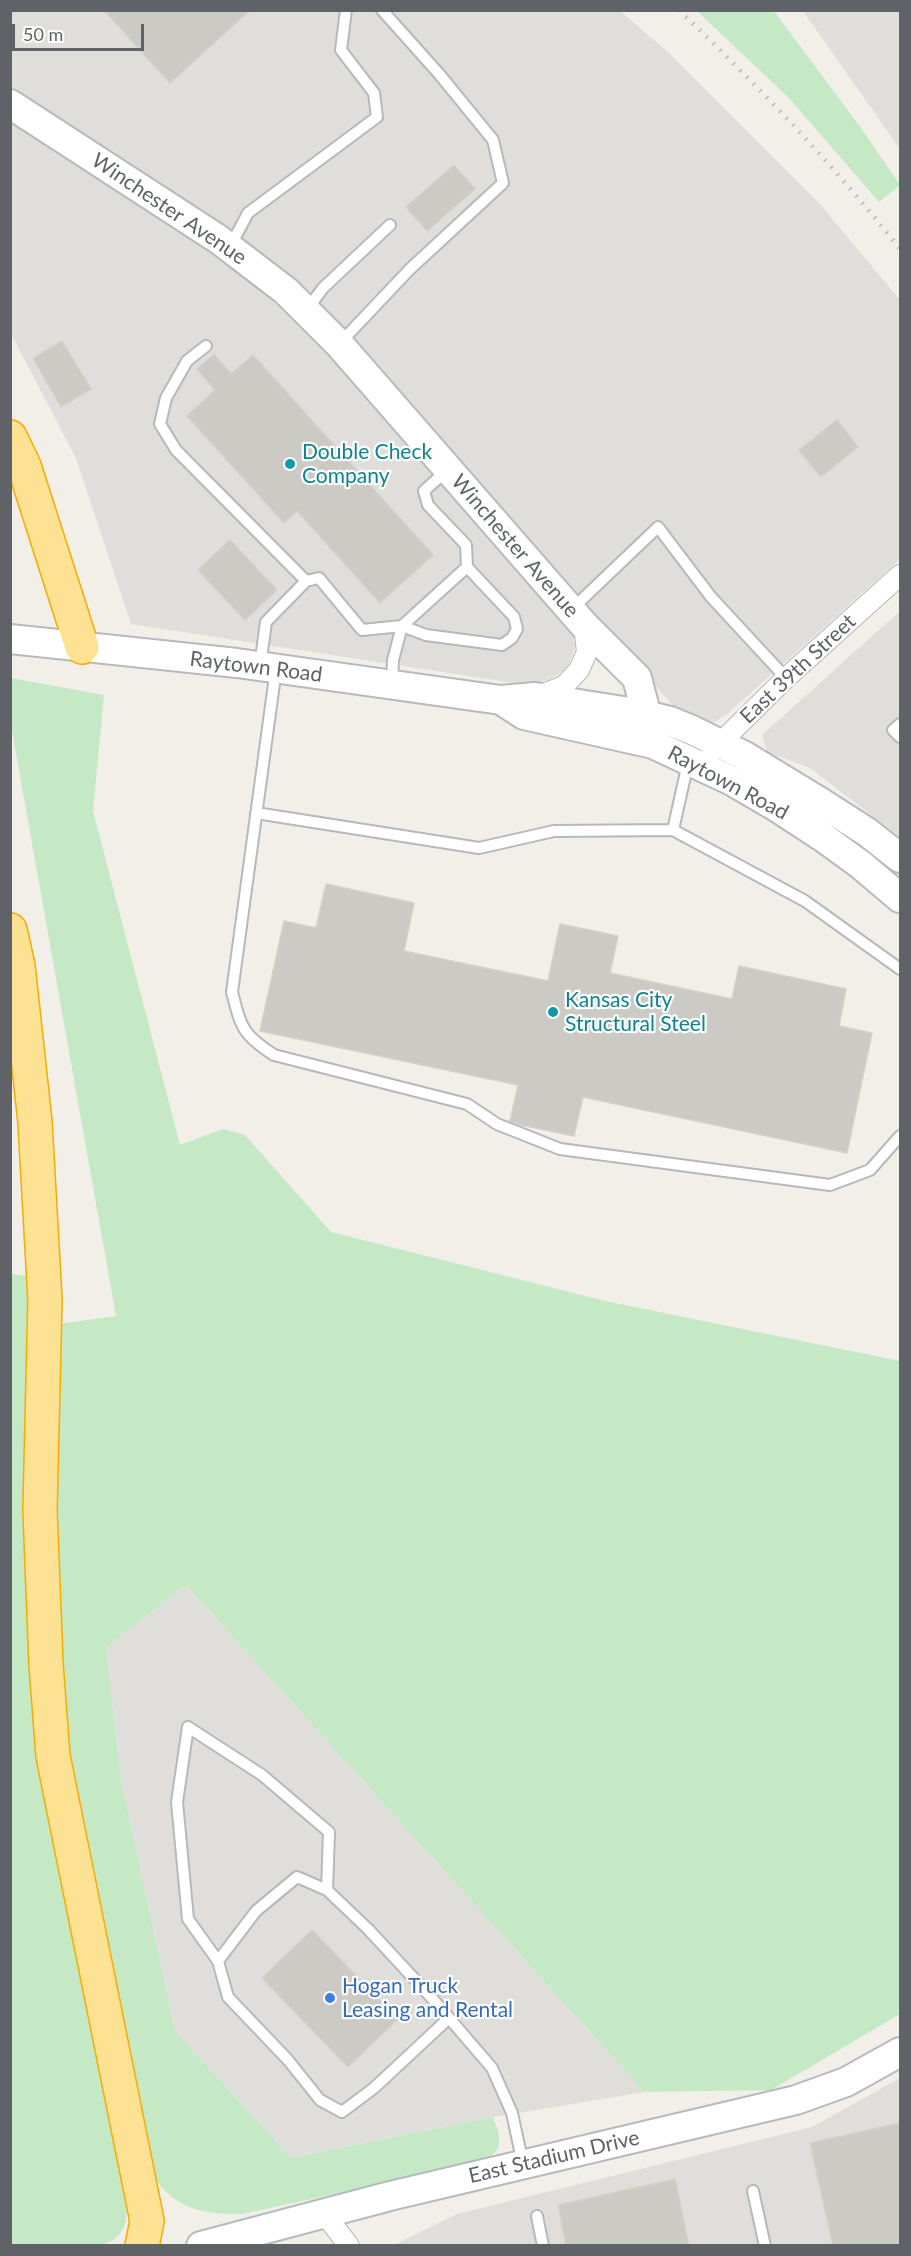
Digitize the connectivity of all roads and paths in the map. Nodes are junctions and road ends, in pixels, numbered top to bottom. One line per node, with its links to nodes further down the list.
1 (346, 10): 5 (lane)
2 (382, 10): 7 (lane)
3 (10, 104): 5 (main road, Winchester Avenue)
4 (390, 225): 6 (lane)
5 (230, 248): 6 (main road, Winchester Avenue)
6 (306, 311): 7 (main road, Winchester Avenue)
7 (339, 344): 10 (main road, Winchester Avenue)
8 (206, 346): 13 (lane)
9 (10, 437): 17 (highway)
10 (448, 469): 11 (lane); 14 (main road, Winchester Avenue)
11 (467, 567): 15 (lane); 15 (lane)
12 (900, 575): 19 (street, East 39th Street)
13 (306, 580): 15 (lane); 18 (lane)
14 (578, 618): 19 (lane); 21 (street); 24 (main road, Winchester Avenue)
15 (402, 626): 20 (lane)
16 (10, 639): 17 (main road, Raytown Road)
17 (82, 647): 18 (main road, Raytown Road)
18 (268, 668): 20 (main road, Raytown Road); 28 (lane)
19 (786, 678): 26 (street, East 39th Street)
20 (392, 684): 22 (main road, Raytown Road)
21 (535, 697): 22 (main road, Raytown Road); 24 (main road, Raytown Road)
22 (501, 700): 24 (main road, Raytown Road)
23 (900, 724): 25 (lane)
24 (639, 727): 26 (main road, Raytown Road); 27 (main road, Raytown Road)
25 (900, 737)
26 (720, 743): 27 (street, East 39th Street); 30 (main road, Raytown Road)
27 (694, 762): 29 (lane); 31 (main road, Raytown Road)
28 (256, 813): 29 (lane); 34 (lane)
29 (673, 830): 33 (lane)
30 (900, 858)
31 (900, 898)
32 (10, 930): 43 (highway)
33 (900, 969)
34 (900, 1136)
35 (327, 1890): 36 (lane); 36 (lane); 37 (lane)
36 (218, 1961): 37 (lane)
37 (449, 2018): 39 (lane)
38 (900, 2052): 39 (main road, East Stadium Drive)
39 (523, 2164): 41 (main road, East Stadium Drive)
40 (753, 2191): 47 (lane)
41 (324, 2213): 44 (main road, East Stadium Drive); 45 (street)
42 (537, 2216): 46 (lane)
43 (142, 2246)
44 (201, 2246)
45 (348, 2246)
46 (543, 2246)
47 (765, 2246)

